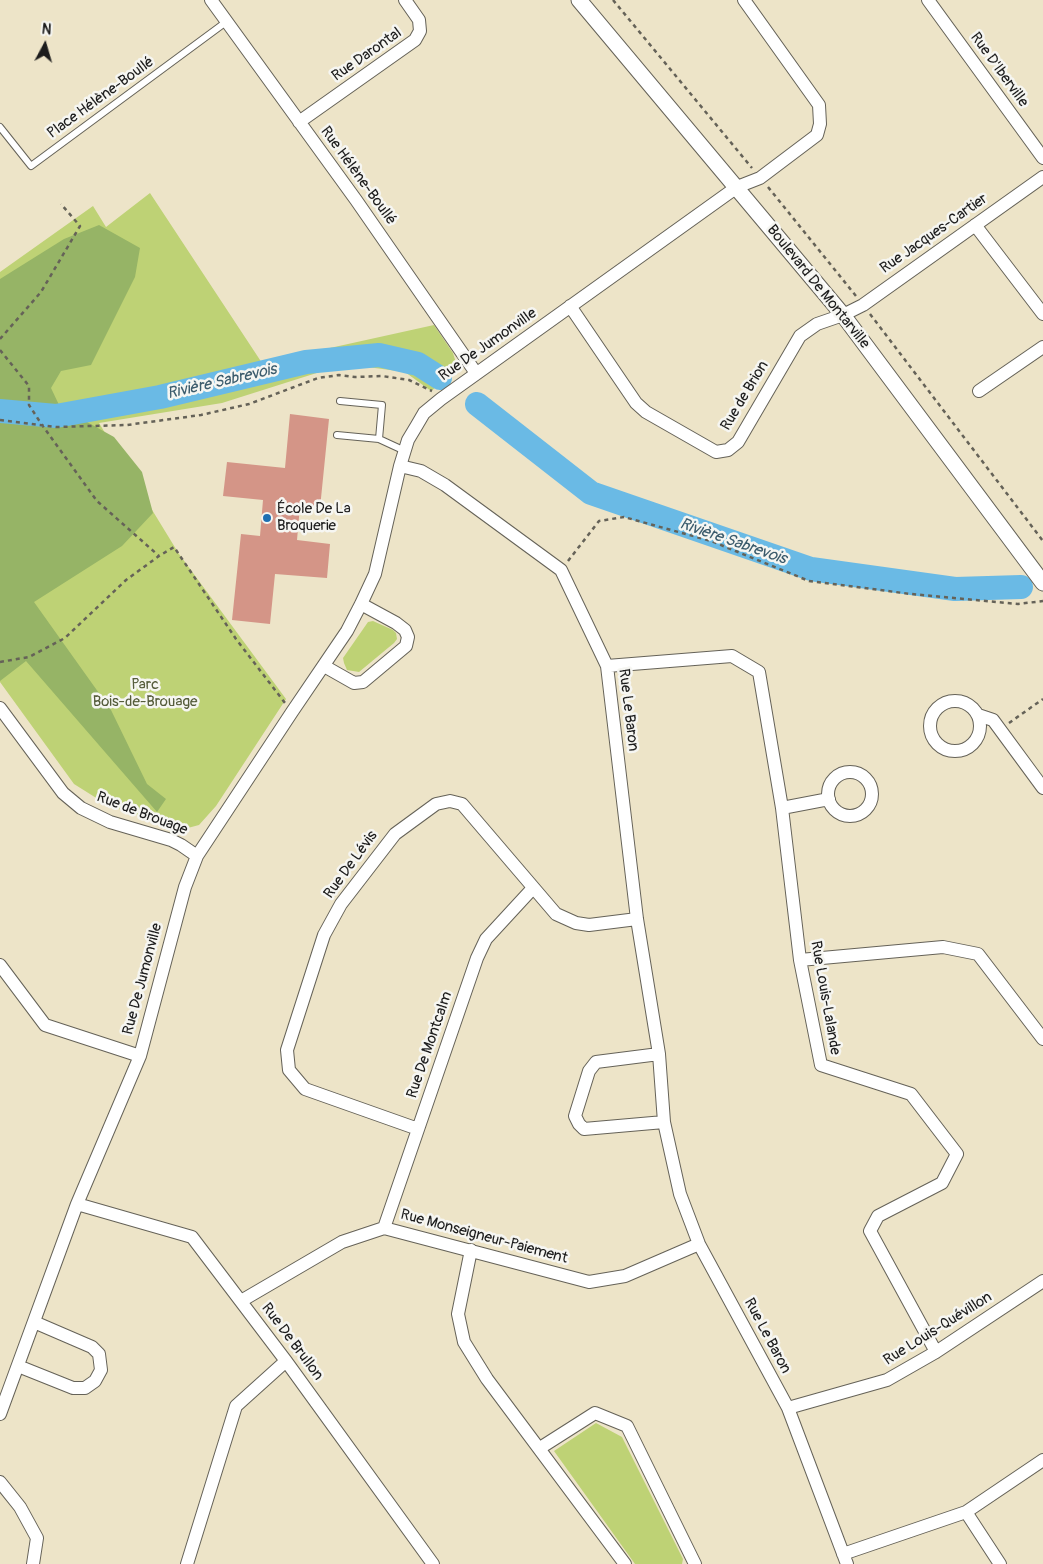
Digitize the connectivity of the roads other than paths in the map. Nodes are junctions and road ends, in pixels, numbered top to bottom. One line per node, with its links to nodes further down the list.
1 (211, 0): 6 (street, Rue Hélène-Boullé)
2 (405, 0): 7 (street, Rue Darontal)
3 (579, 0): 11 (street, Boulevard De Montarville)
4 (744, 0): 11 (street, Rue De Jumonville)
5 (928, 0): 9 (street, Rue D'Iberville)
6 (226, 22): 7 (street, Rue Hélène-Boullé); 8 (lane, Place Hélène-Boullé)
7 (299, 122): 17 (street, Rue Hélène-Boullé)
8 (0, 128)
9 (1043, 158)
10 (1043, 177): 12 (street, Rue Jacques-Cartier)
11 (737, 187): 13 (street, Rue De Jumonville); 15 (street, Boulevard De Montarville)
12 (975, 225): 14 (street); 15 (street, Rue Jacques-Cartier)
13 (570, 306): 15 (street, Rue de Brion); 17 (street, Rue De Jumonville)
14 (1043, 314)
15 (843, 315): 24 (street, Boulevard De Montarville)
16 (1043, 347): 18 (street)
17 (476, 373): 22 (street, Rue De Jumonville)
18 (979, 391)
19 (340, 401): 21 (lane)
20 (337, 435): 21 (lane)
21 (379, 439): 22 (lane)
22 (405, 451): 23 (street, Rue De Jumonville)
23 (400, 466): 25 (street, Rue De Jumonville); 27 (street, Rue Le Baron)
24 (1043, 583)
25 (361, 604): 26 (street, Rue De Jumonville); 26 (street)
26 (324, 666): 33 (street, Rue De Jumonville)
27 (607, 666): 32 (street, Rue Louis-Lalande); 35 (street, Rue Le Baron)
28 (0, 708): 33 (street, Rue de Brouage)
29 (978, 715): 30 (street)
30 (1043, 788)
31 (829, 799): 32 (street)
32 (782, 808): 36 (street, Rue Louis-Lalande)
33 (197, 856): 40 (street, Rue De Jumonville)
34 (533, 888): 35 (street, Rue De Lévis); 42 (street, Rue De Montcalm); 42 (street, Rue De Lévis)
35 (637, 919): 39 (street, Rue Le Baron)
36 (800, 960): 38 (street); 50 (street, Rue Louis-Lalande)
37 (0, 965): 40 (street)
38 (1043, 1040)
39 (659, 1054): 41 (street, Rue Le Baron); 41 (street)
40 (140, 1056): 43 (street, Rue De Jumonville)
41 (664, 1122): 45 (street, Rue Le Baron)
42 (418, 1129): 44 (street, Rue De Montcalm)
43 (77, 1204): 48 (street, Rue De Brullon); 49 (street, Rue De Jumonville)
44 (384, 1228): 46 (street, Rue Monseigneur-Paiement); 48 (street, Rue Monseigneur-Paiement)
45 (699, 1244): 46 (street, Rue Monseigneur-Paiement); 53 (street, Rue Le Baron)
46 (471, 1250): 55 (street)
47 (1043, 1281): 50 (street, Rue Louis-Quévillon)
48 (241, 1301): 51 (street, Rue De Brullon)
49 (34, 1322): 52 (street, Rue De Jumonville); 52 (street)
50 (936, 1352): 53 (street, Rue Louis-Quévillon)
51 (286, 1360): 61 (street); 62 (street, Rue De Brullon)
52 (18, 1366): 54 (street, Rue De Jumonville)
53 (788, 1408): 59 (street, Rue Le Baron)
54 (0, 1414)
55 (540, 1448): 63 (street); 64 (street)
56 (1043, 1460): 58 (street)
57 (0, 1482): 60 (street)
58 (966, 1512): 59 (street); 65 (street)
59 (845, 1559)
60 (33, 1564)
61 (187, 1564)
62 (433, 1564)
63 (625, 1564)
64 (695, 1564)
65 (1000, 1564)

